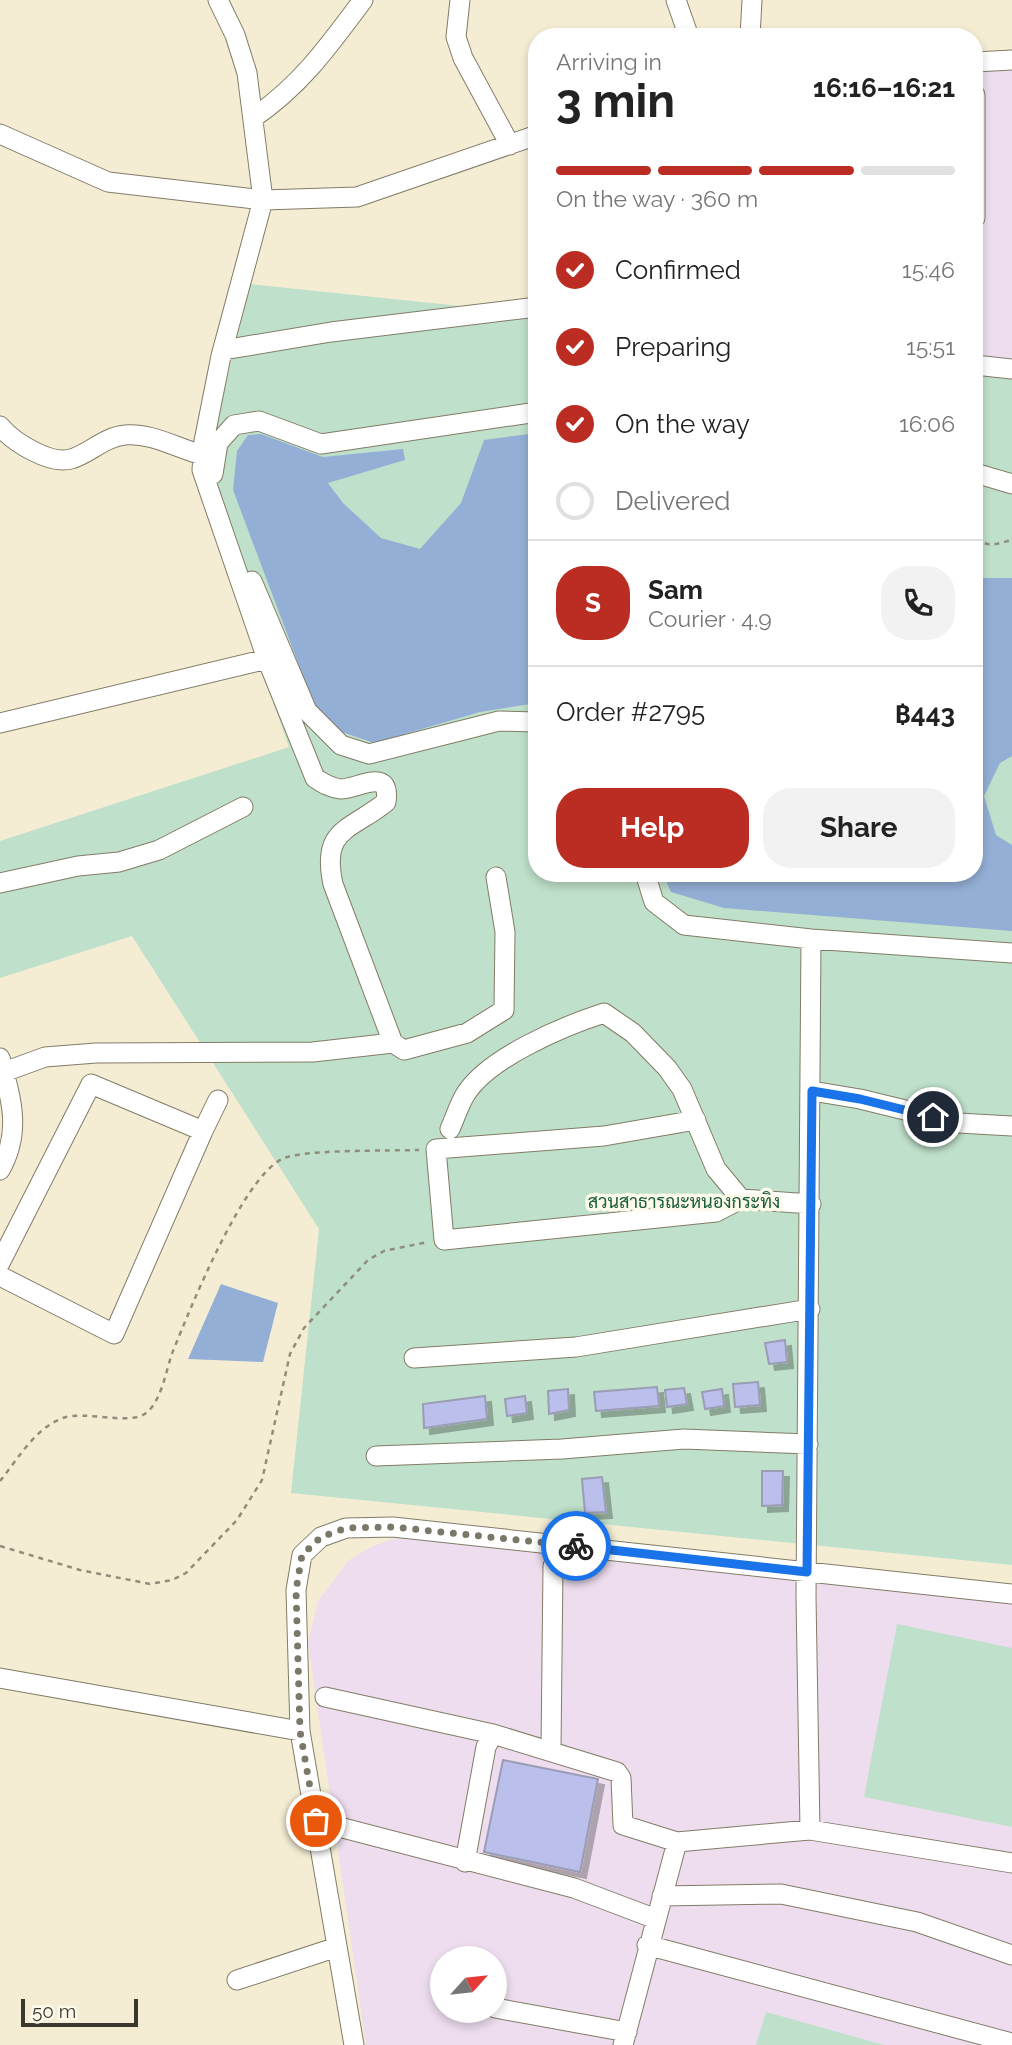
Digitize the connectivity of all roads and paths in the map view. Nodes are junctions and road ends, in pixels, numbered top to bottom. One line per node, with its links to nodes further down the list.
1 (218, 0): 10 (street)
2 (362, 0): 10 (street)
3 (460, 0): 13 (street)
4 (676, 0): 6 (street)
5 (752, 0): 7 (street)
6 (686, 28)
7 (750, 28)
8 (1012, 60): 9 (street)
9 (983, 62)
10 (253, 118): 14 (street)
11 (0, 134): 14 (street)
12 (528, 138): 13 (street)
13 (510, 145): 14 (street)
14 (263, 200): 16 (street)
15 (528, 308): 16 (street)
16 (223, 350): 20 (street)
17 (983, 366): 18 (street)
18 (1012, 369)
19 (528, 413): 21 (street)
20 (209, 414): 21 (street); 23 (street)
21 (234, 425): 29 (street)
22 (0, 426): 23 (street)
23 (203, 455): 28 (street)
24 (983, 475): 25 (street)
25 (1012, 484)
26 (1012, 540): 27 (path)
27 (983, 543)
28 (267, 659): 30 (street); 37 (street)
29 (528, 722)
30 (0, 723)
31 (243, 807): 34 (street)
32 (496, 877): 37 (street)
33 (648, 882): 35 (street)
34 (0, 883)
35 (811, 939): 36 (street); 39 (street)
36 (1012, 953)
37 (393, 1043): 38 (street)
38 (2, 1065): 46 (street)
39 (812, 1091): 42 (street); 48 (street)
40 (218, 1100): 44 (street)
41 (696, 1120): 43 (street); 45 (street); 47 (street)
42 (1012, 1126)
43 (450, 1129)
44 (203, 1131): 50 (street); 51 (street)
45 (436, 1149): 49 (street); 56 (path)
46 (0, 1170)
47 (741, 1199): 48 (street); 49 (street)
48 (811, 1204): 52 (street)
49 (444, 1240): 57 (path)
50 (0, 1264)
51 (0, 1276)
52 (810, 1309): 53 (street); 54 (street)
53 (414, 1358)
54 (808, 1444): 55 (street); 59 (street)
55 (376, 1456)
56 (0, 1481)
57 (0, 1546)
58 (553, 1566): 65 (street)
59 (807, 1572): 60 (street); 63 (street); 67 (street)
60 (1012, 1594)
61 (0, 1678): 63 (street)
62 (325, 1697): 64 (street)
63 (300, 1731): 66 (street)
64 (492, 1734): 65 (street); 69 (street)
65 (551, 1749): 68 (street)
66 (316, 1821): 69 (street); 74 (street)
67 (810, 1830): 68 (street); 70 (street)
68 (677, 1842): 71 (street)
69 (465, 1862): 72 (street)
70 (1012, 1863)
71 (662, 1896): 72 (street); 75 (street)
72 (656, 1919): 73 (street)
73 (647, 1945): 78 (street); 79 (street)
74 (337, 1947): 76 (street); 80 (street)
75 (1012, 1955)
76 (237, 1980)
77 (508, 2011): 78 (street)
78 (625, 2039)
79 (1012, 2043)
80 (354, 2045)

